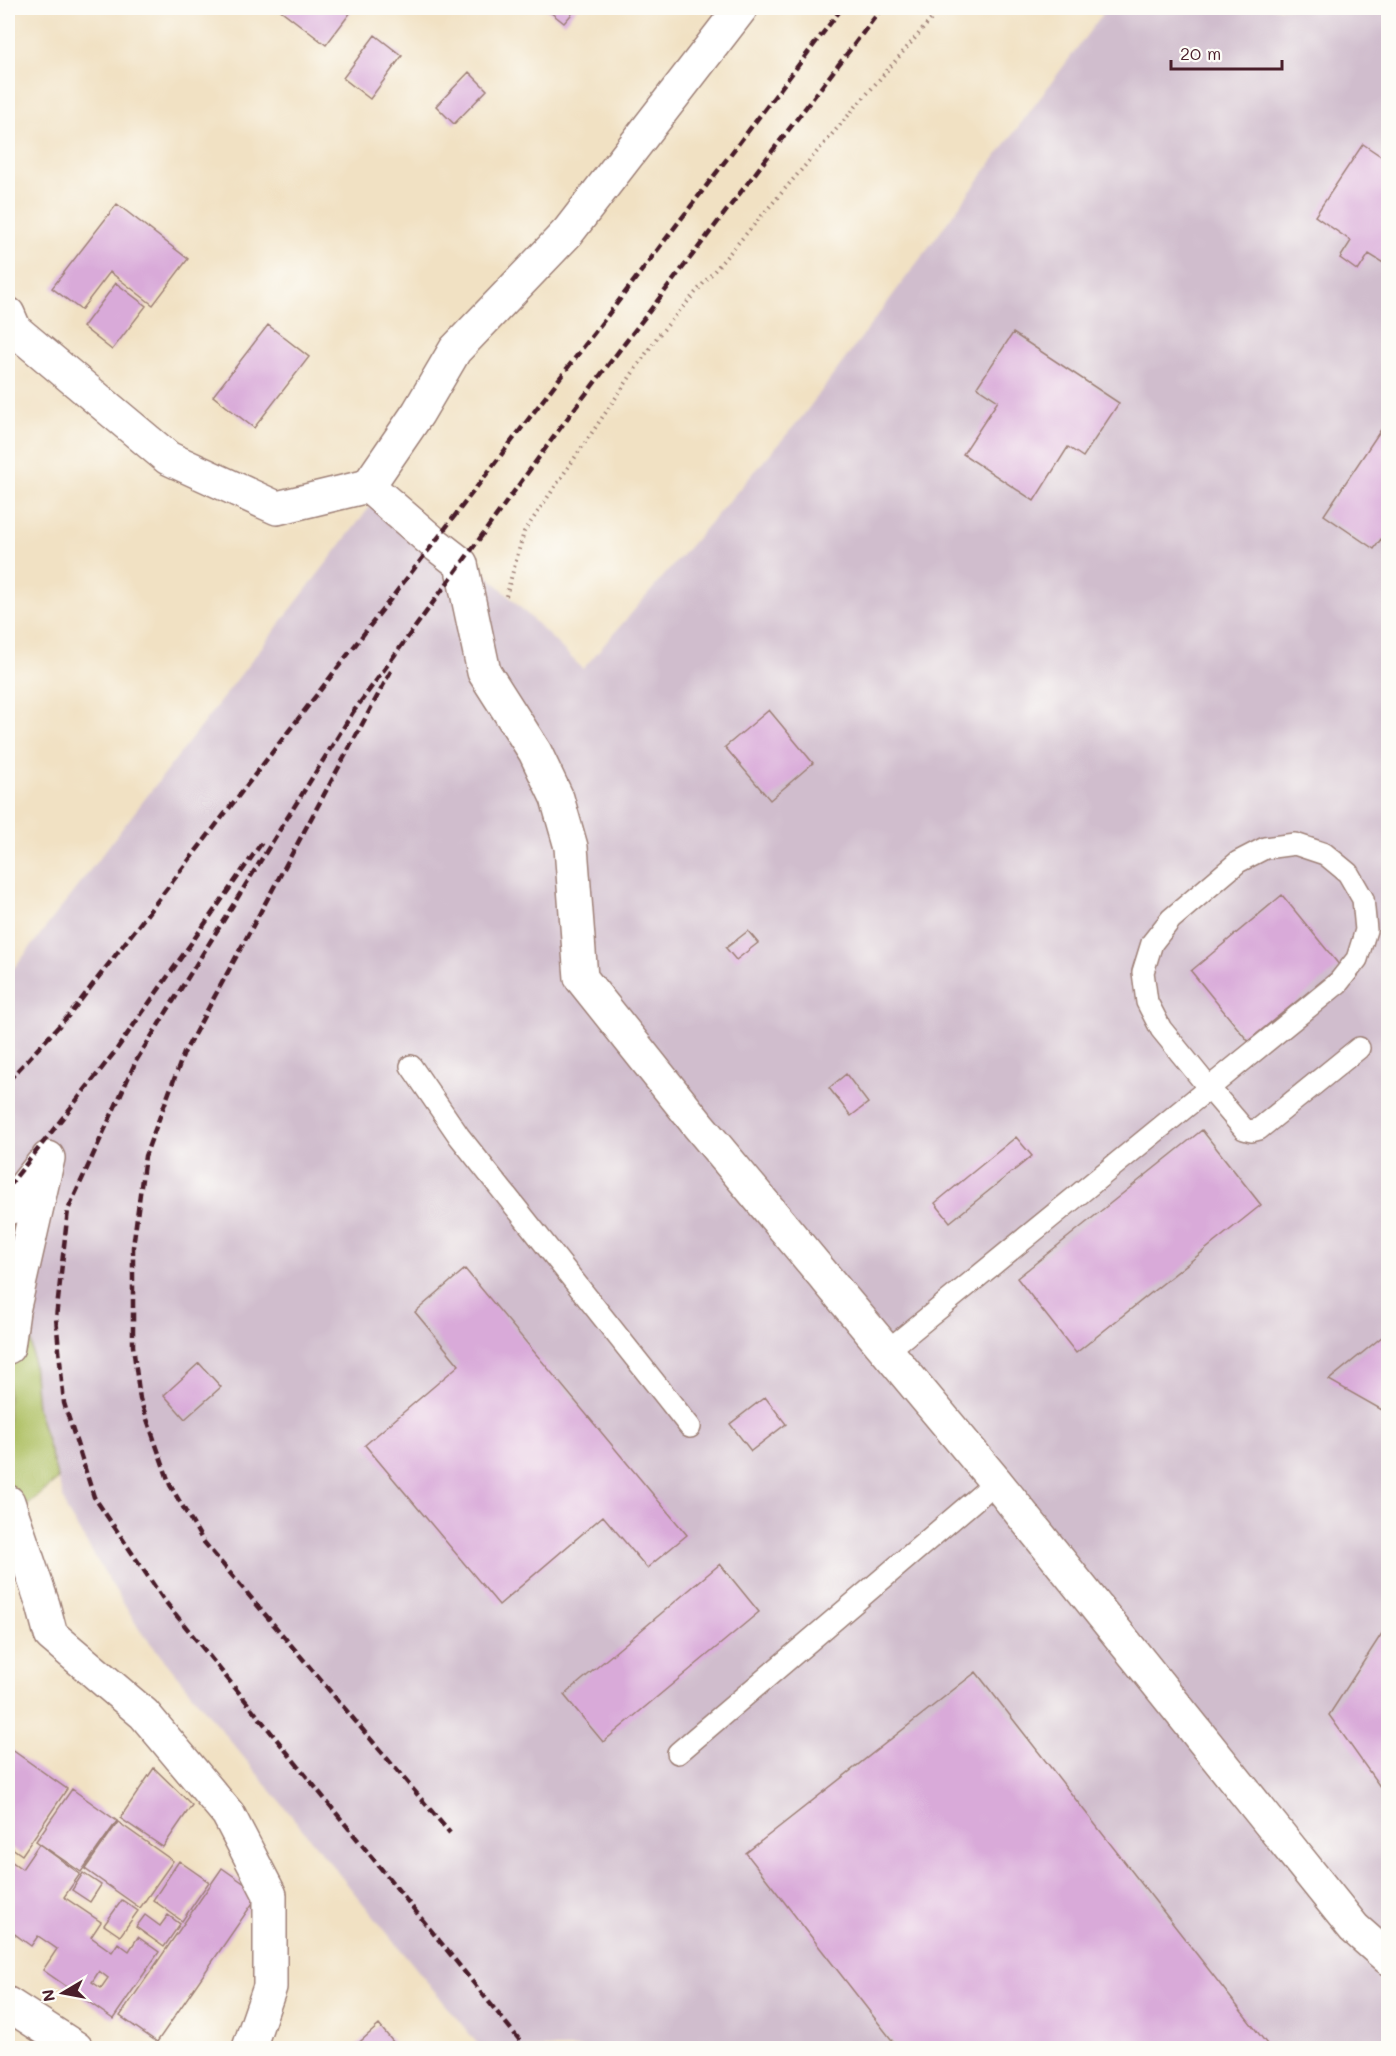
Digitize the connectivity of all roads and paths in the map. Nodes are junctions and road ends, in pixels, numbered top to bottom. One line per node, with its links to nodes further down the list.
1 (741, 8): 4 (street)
2 (941, 8): 5 (path)
3 (8, 314): 4 (street)
4 (368, 486): 11 (street)
5 (506, 596)
6 (1359, 1048): 8 (lane)
7 (411, 1066): 12 (lane)
8 (1209, 1088): 8 (lane); 11 (lane)
9 (8, 1208): 10 (street)
10 (8, 1347)
11 (887, 1351): 13 (street)
12 (690, 1427)
13 (996, 1482): 15 (lane); 16 (street)
14 (8, 1502): 19 (street)
15 (678, 1753)
16 (1389, 1958)
17 (8, 2004): 18 (street)
18 (76, 2049)
19 (249, 2049)

